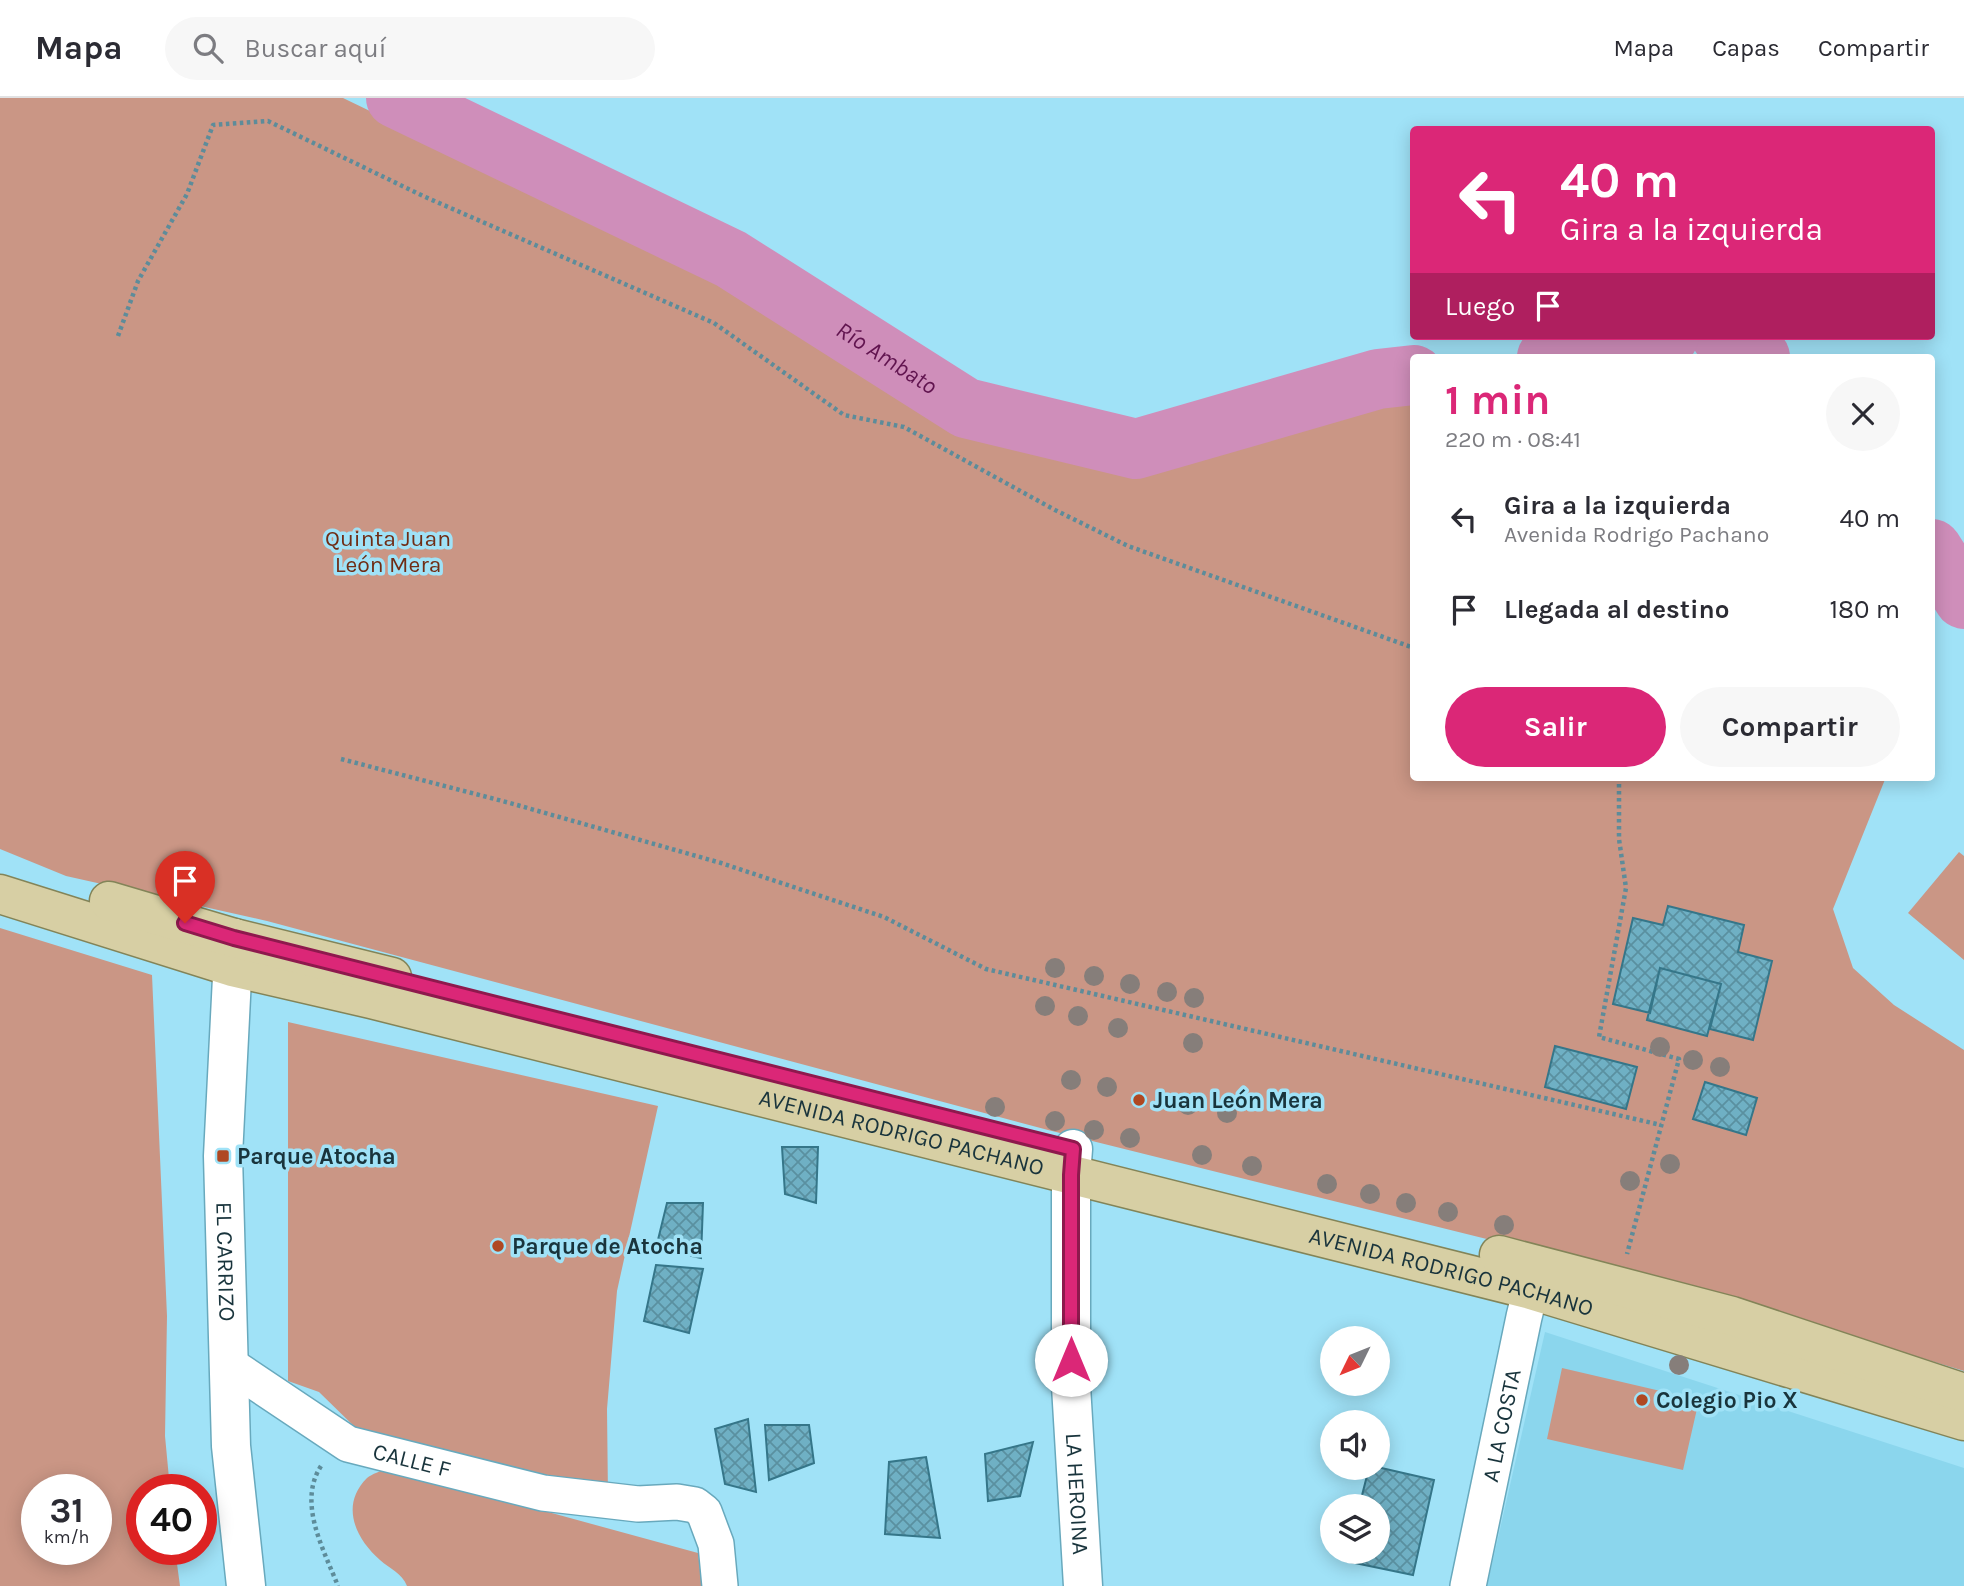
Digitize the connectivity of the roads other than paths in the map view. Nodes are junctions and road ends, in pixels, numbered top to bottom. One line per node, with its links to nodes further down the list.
1 (0, 866): 3 (main road, AVENIDA RODRIGO PACHANO)
2 (0, 894): 3 (main road, AVENIDA RODRIGO PACHANO)
3 (233, 953): 4 (main road, AVENIDA RODRIGO PACHANO); 6 (street, EL CARRIZO)
4 (1072, 1162): 5 (main road, AVENIDA RODRIGO PACHANO); 11 (street, LA HEROINA)
5 (1534, 1277): 7 (main road, AVENIDA RODRIGO PACHANO); 8 (main road, AVENIDA RODRIGO PACHANO); 12 (street, A LA COSTA)
6 (230, 1365): 9 (street, EL CARRIZO); 10 (street, CALLE F)
7 (1964, 1393)
8 (1964, 1421)
9 (246, 1586)
10 (720, 1586)
11 (1083, 1586)
12 (1468, 1586)

